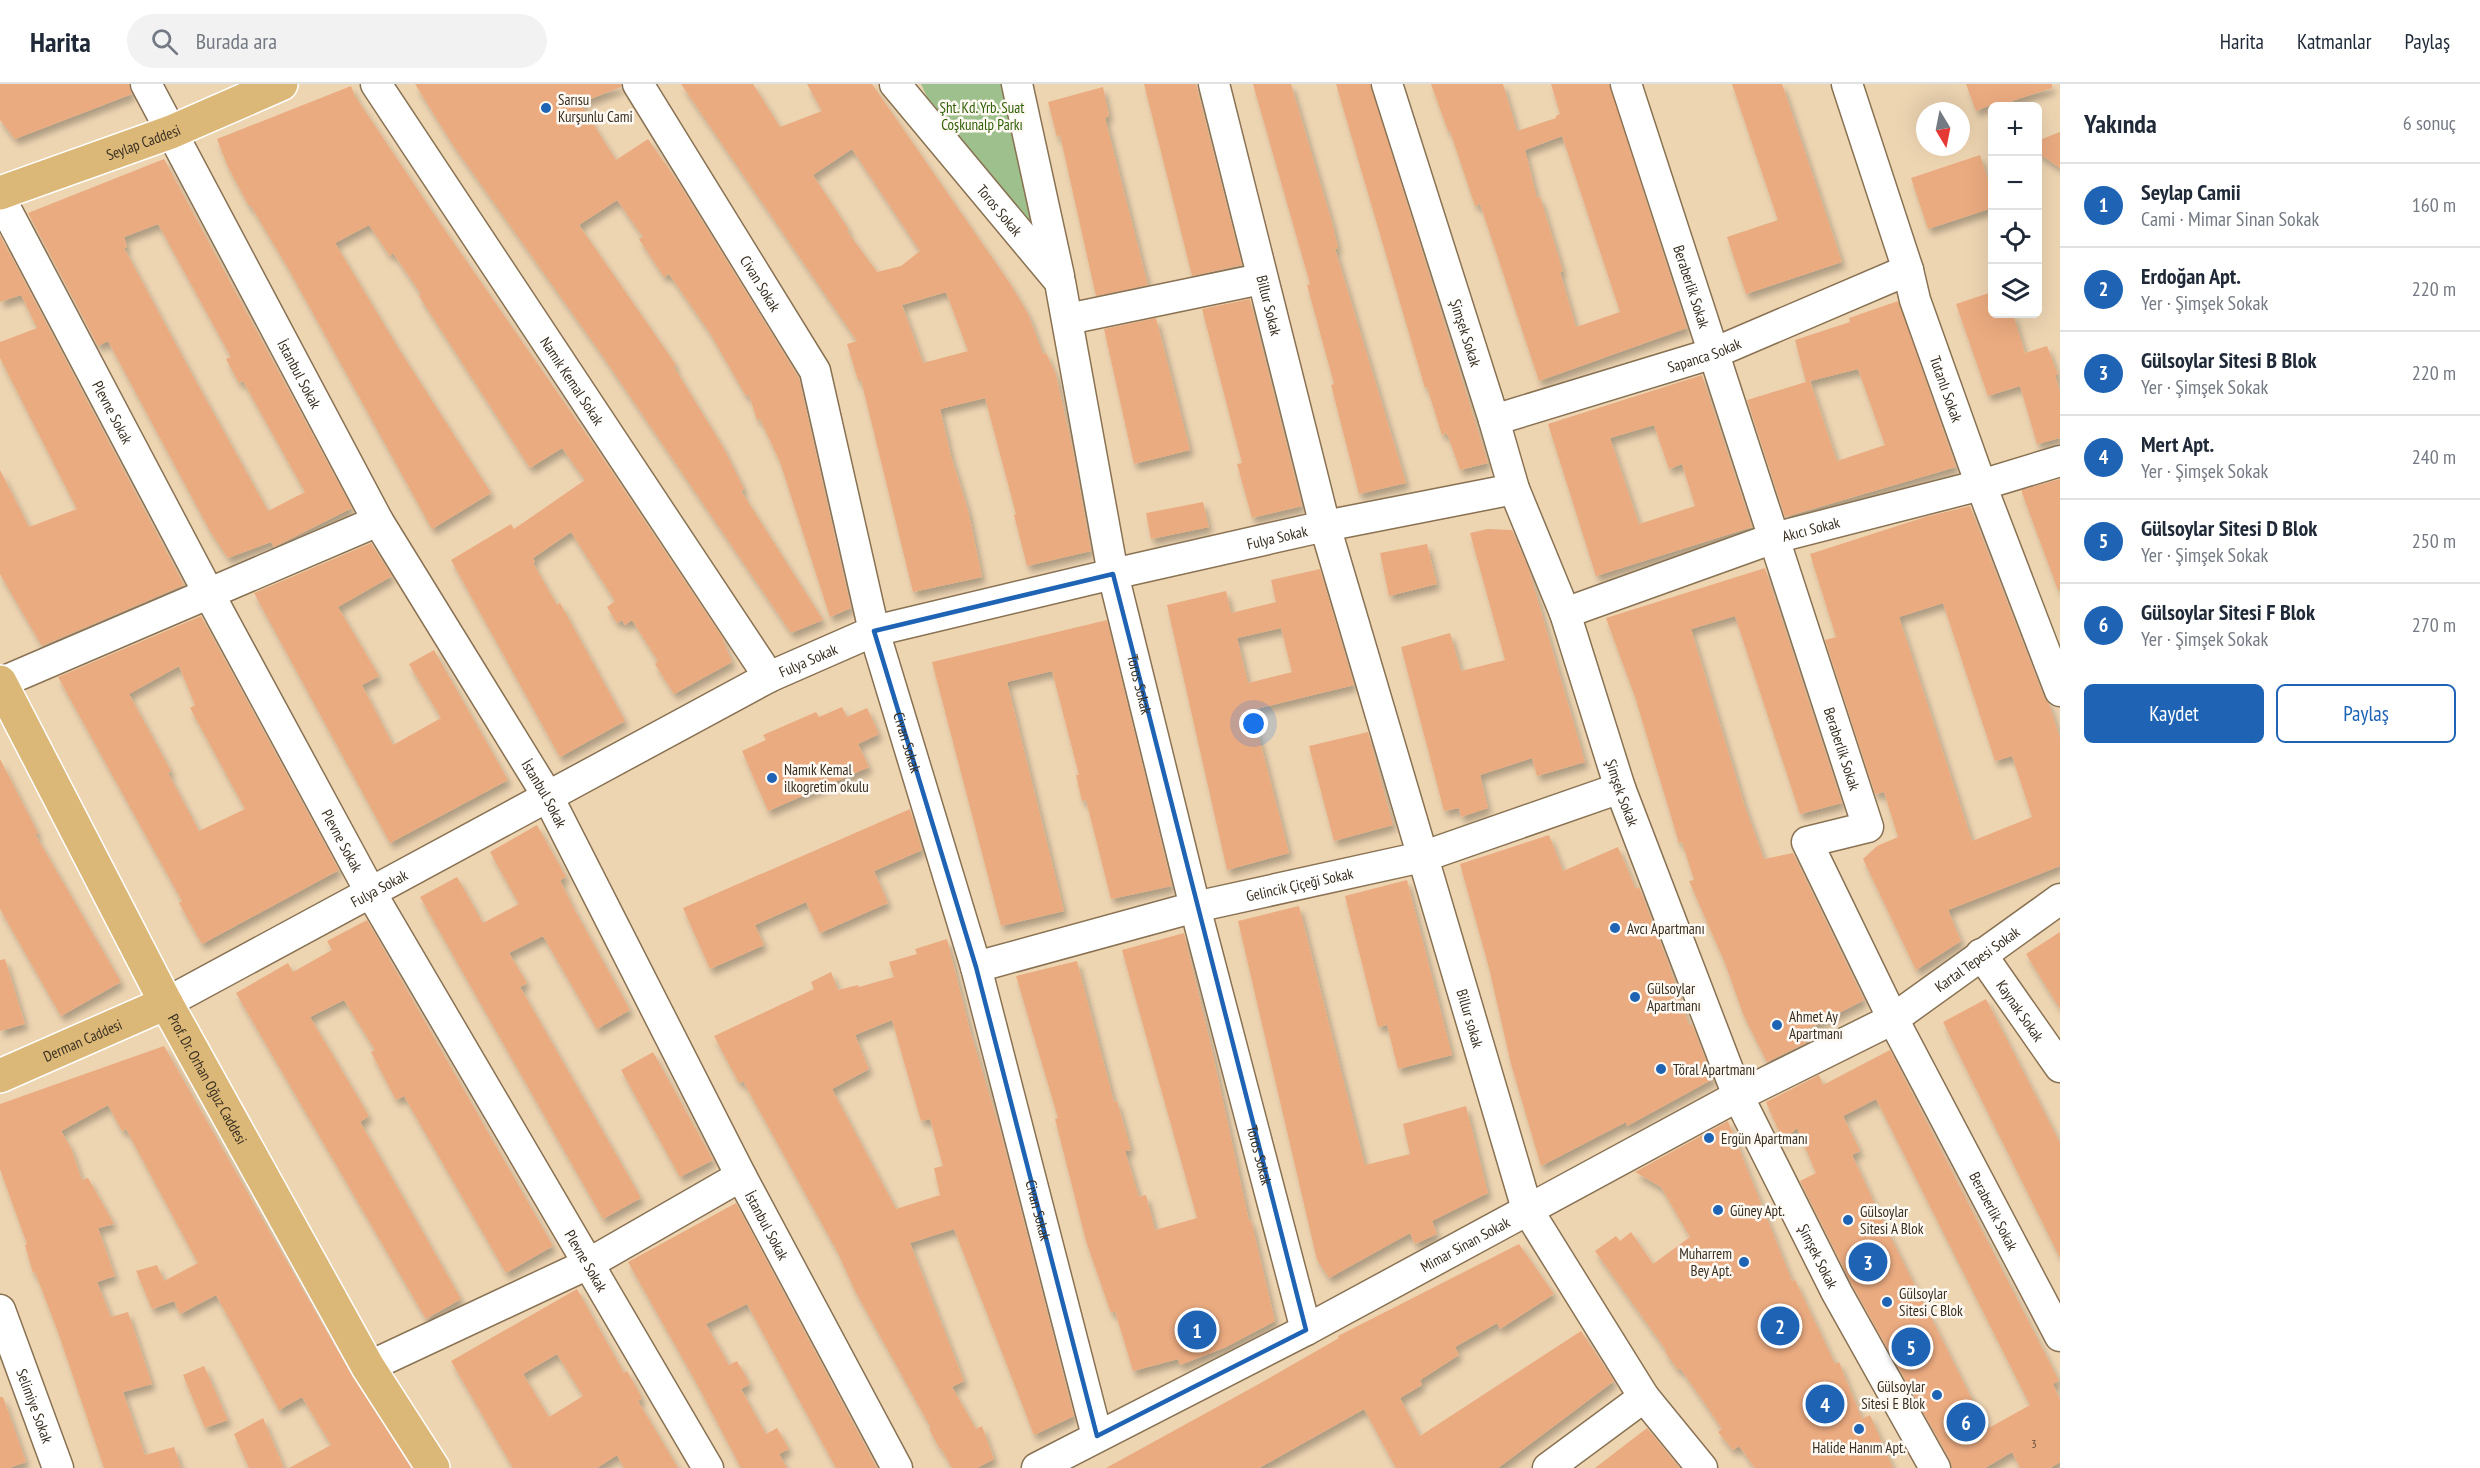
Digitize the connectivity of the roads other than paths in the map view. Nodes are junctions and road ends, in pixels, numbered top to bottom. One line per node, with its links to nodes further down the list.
1 (146, 84): 11 (street, İstanbul Sokak)
2 (281, 84): 11 (main road, Seylap Caddesi)
3 (376, 84): 30 (street, Namık Kemal Sokak)
4 (638, 84): 29 (street, Civan Sokak)
5 (895, 84): 16 (street, Toros Sokak)
6 (1017, 84): 16 (street)
7 (1214, 84): 15 (street, Billur Sokak)
8 (1387, 84): 19 (street, Şimşek Sokak)
9 (1626, 84): 18 (street, Beraberlik Sokak)
10 (1847, 84): 14 (street, Tutanlı Sokak)
11 (171, 132): 12 (main road, Seylap Caddesi); 23 (street, İstanbul Sokak)
12 (0, 193)
13 (0, 198): 27 (street, Plevne Sokak)
14 (1908, 270): 18 (street, Sapanca Sokak); 21 (street, Tutanlı Sokak)
15 (1261, 279): 17 (street); 24 (street, Billur Sokak)
16 (1060, 282): 17 (street, Toros Sokak)
17 (1068, 319): 26 (street, Toros Sokak)
18 (1714, 353): 19 (street, Sapanca Sokak); 25 (street, Beraberlik Sokak)
19 (1494, 420): 22 (street, Şimşek Sokak)
20 (2060, 461): 21 (street, Akıcı Sokak)
21 (1981, 485): 25 (street, Akıcı Sokak); 32 (street, Tutanlı Sokak)
22 (1514, 489): 24 (street, Fulya Sokak); 28 (street, Şimşek Sokak)
23 (378, 521): 27 (street); 34 (street, İstanbul Sokak)
24 (1325, 526): 26 (street, Fulya Sokak); 35 (street, Billur sokak)
25 (1774, 538): 28 (street, Akıcı Sokak); 42 (street, Beraberlik Sokak)
26 (1113, 574): 29 (street, Fulya Sokak); 38 (street, Toros Sokak)
27 (208, 592): 31 (street); 36 (street, Plevne Sokak)
28 (1565, 613): 33 (street, Şimşek Sokak)
29 (874, 632): 30 (street, Fulya Sokak); 40 (street, Civan Sokak)
30 (769, 677): 34 (street, Fulya Sokak)
31 (0, 682): 41 (main road, Prof. Dr. Orhan Oğuz Caddesi)
32 (2060, 691)
33 (1620, 788): 35 (street, Gelincik Çiçeği Sokak); 45 (street, Şimşek Sokak)
34 (547, 795): 36 (street, Fulya Sokak); 46 (street, İstanbul Sokak)
35 (1422, 857): 38 (street, Gelincik Çiçeği Sokak); 47 (street, Billur sokak)
36 (372, 893): 41 (street, Fulya Sokak); 48 (street, Plevne Sokak)
37 (2060, 899): 39 (street, Kartal Tepesi Sokak)
38 (1196, 907): 40 (street, Gelincik Çiçeği Sokak); 50 (street, Toros Sokak)
39 (1981, 954): 42 (street, Kartal Tepesi Sokak); 43 (street, Kaynak Sokak)
40 (976, 967): 54 (street, Civan Sokak)
41 (166, 1003): 44 (main road, Derman Caddesi); 52 (main road, Prof. Dr. Orhan Oğuz Caddesi)
42 (1893, 1019): 45 (street, Mimar Sinan Sokak); 51 (street, Beraberlik Sokak)
43 (2060, 1067)
44 (0, 1076)
45 (1738, 1096): 47 (street, Mimar Sinan Sokak); 62 (street, Şimşek Sokak)
46 (741, 1176): 48 (street); 58 (street, İstanbul Sokak)
47 (1527, 1209): 50 (street, Mimar Sinan Sokak); 53 (street, Billur sokak)
48 (588, 1264): 52 (street); 57 (street, Plevne Sokak)
49 (0, 1310): 55 (street, Selimiye Sokak)
50 (1306, 1330): 54 (street, Mimar Sinan Sokak)
51 (2060, 1336)
52 (368, 1367): 56 (main road, Prof. Dr. Orhan Oğuz Caddesi)
53 (1644, 1397): 60 (street); 61 (street, Billur sokak)
54 (1097, 1436): 59 (street, Mimar Sinan Sokak)
55 (58, 1468)
56 (434, 1468)
57 (708, 1468)
58 (897, 1468)
59 (1037, 1468)
60 (1548, 1468)
61 (1702, 1468)
62 (1935, 1468)

